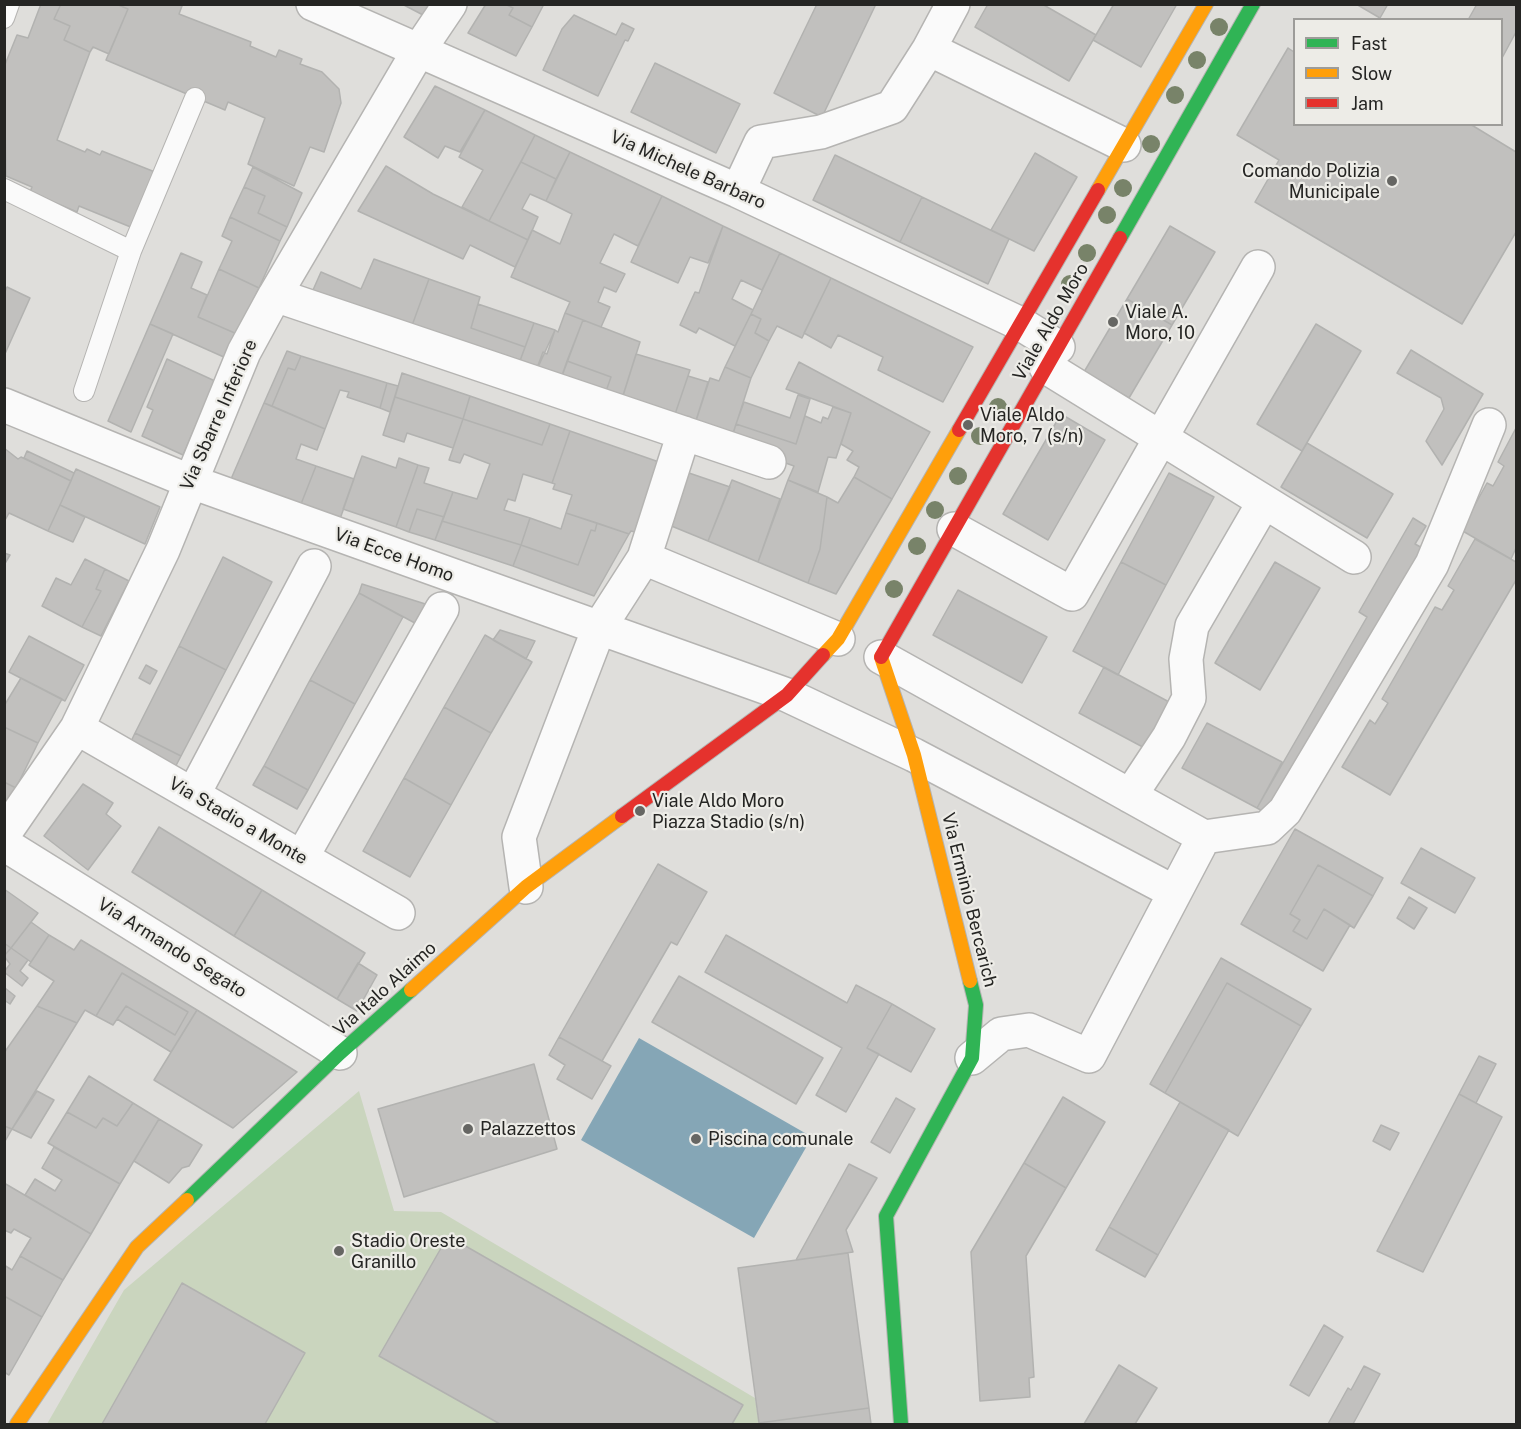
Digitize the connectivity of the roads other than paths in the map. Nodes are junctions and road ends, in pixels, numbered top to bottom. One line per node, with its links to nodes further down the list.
1 (9, 4): 7 (lane)
2 (313, 4): 9 (street, Via Michele Barbaro)
3 (450, 4): 9 (street, Via Sbarre Inferiore)
4 (953, 4): 8 (street)
5 (1206, 4): 11 (street, Viale Aldo Moro)
6 (1253, 4): 18 (street, Viale Aldo Moro)
7 (4, 18)
8 (929, 49): 11 (street); 13 (street)
9 (418, 50): 13 (street, Via Michele Barbaro); 16 (street, Via Sbarre Inferiore)
10 (195, 98): 14 (lane)
11 (1124, 145): 17 (street, Viale Aldo Moro)
12 (4, 189): 14 (lane)
13 (738, 191): 17 (street, Via Michele Barbaro)
14 (130, 251): 19 (lane)
15 (1258, 267): 23 (street)
16 (275, 295): 22 (street); 25 (street, Via Sbarre Inferiore)
17 (1021, 324): 18 (street, Via Michele Barbaro); 33 (street, Viale Aldo Moro)
18 (1052, 357): 23 (street, Via Michele Barbaro); 27 (street, Viale Aldo Moro)
19 (84, 391)
20 (4, 405): 25 (street, Via Ecce Homo)
21 (1489, 425): 41 (street)
22 (684, 433): 24 (street); 29 (street)
23 (1159, 438): 26 (street, Via Michele Barbaro); 27 (street)
24 (769, 462)
25 (189, 481): 32 (street, Via Ecce Homo); 36 (street, Via Sbarre Inferiore)
26 (1264, 502): 28 (street, Via Michele Barbaro); 39 (street)
27 (954, 529): 34 (street, Viale Aldo Moro)
28 (1354, 557)
29 (644, 558): 32 (street); 33 (street)
30 (314, 566): 38 (street)
31 (442, 609): 43 (street)
32 (600, 628): 35 (street, Via Ecce Homo); 44 (street)
33 (843, 642): 35 (street, Via Italo Alaimo)
34 (876, 655): 37 (street, Via Erminio Bercarich); 39 (street)
35 (787, 695): 37 (street, Via Ecce Homo); 44 (street, Via Italo Alaimo)
36 (77, 729): 38 (street, Via Stadio a Monte); 40 (street, Via Sbarre Inferiore)
37 (914, 755): 45 (street, Via Ecce Homo); 48 (street, Via Erminio Bercarich)
38 (193, 795): 43 (street, Via Stadio a Monte)
39 (1130, 796): 41 (street)
40 (4, 834)
41 (1204, 837): 45 (street)
42 (4, 844): 47 (street, Via Armando Segato)
43 (302, 857): 46 (street, Via Stadio a Monte)
44 (526, 887): 47 (street, Via Italo Alaimo)
45 (1174, 892): 48 (street)
46 (398, 913)
47 (340, 1053): 49 (street, Via Italo Alaimo)
48 (972, 1058): 50 (street, Via Erminio Bercarich)
49 (17, 1425)
50 (901, 1425)

